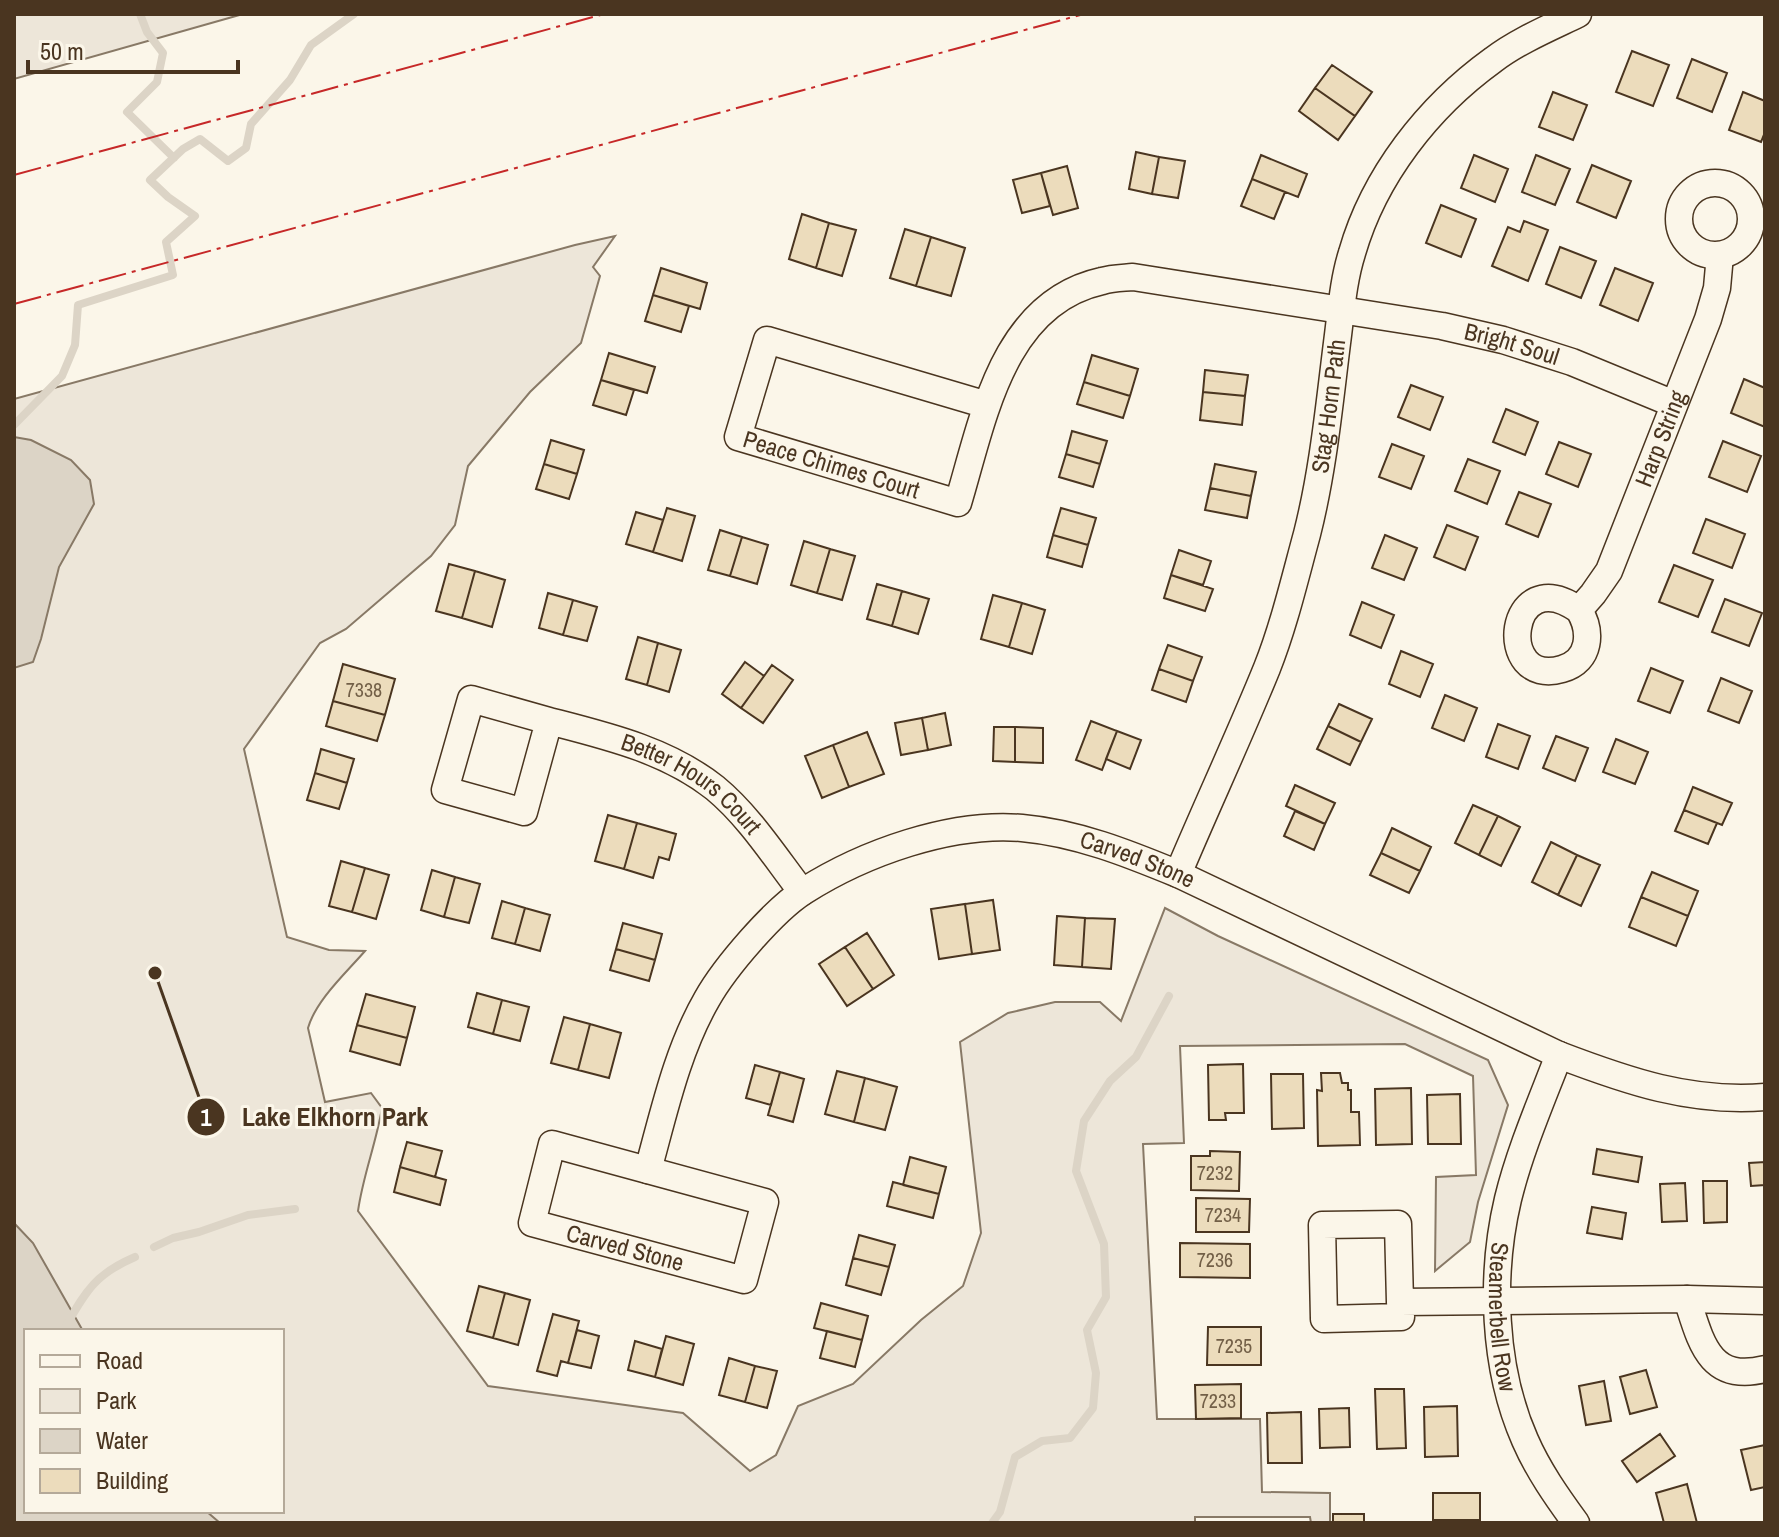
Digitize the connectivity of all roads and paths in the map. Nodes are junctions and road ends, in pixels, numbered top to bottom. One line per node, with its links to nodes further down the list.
1 (1578, 14): 3 (street, Stag Horn Path)
2 (1720, 255): 4 (street, Harp String)
3 (1341, 310): 4 (street, Bright Soul); 5 (street, Peace Chimes Court); 8 (street, Stag Horn Path)
4 (1674, 404): 6 (street, Harp String)
5 (987, 405): 5 (street, Peace Chimes Court)
6 (1579, 610)
7 (549, 721): 7 (street, Better Hours Court); 9 (street, Better Hours Court)
8 (1178, 874): 9 (street, Carved Stone); 10 (street, Carved Stone)
9 (802, 892): 12 (street, Carved Stone)
10 (1559, 1055): 11 (street, Carved Stone); 14 (street, Steamerbell Row)
11 (1765, 1097)
12 (648, 1170): 12 (street, Carved Stone)
13 (1687, 1299): 14 (street); 15 (street); 17 (street)
14 (1498, 1300): 16 (street); 18 (street, Steamerbell Row)
15 (1765, 1301)
16 (1400, 1302): 16 (street)
17 (1765, 1369)
18 (1576, 1523)

